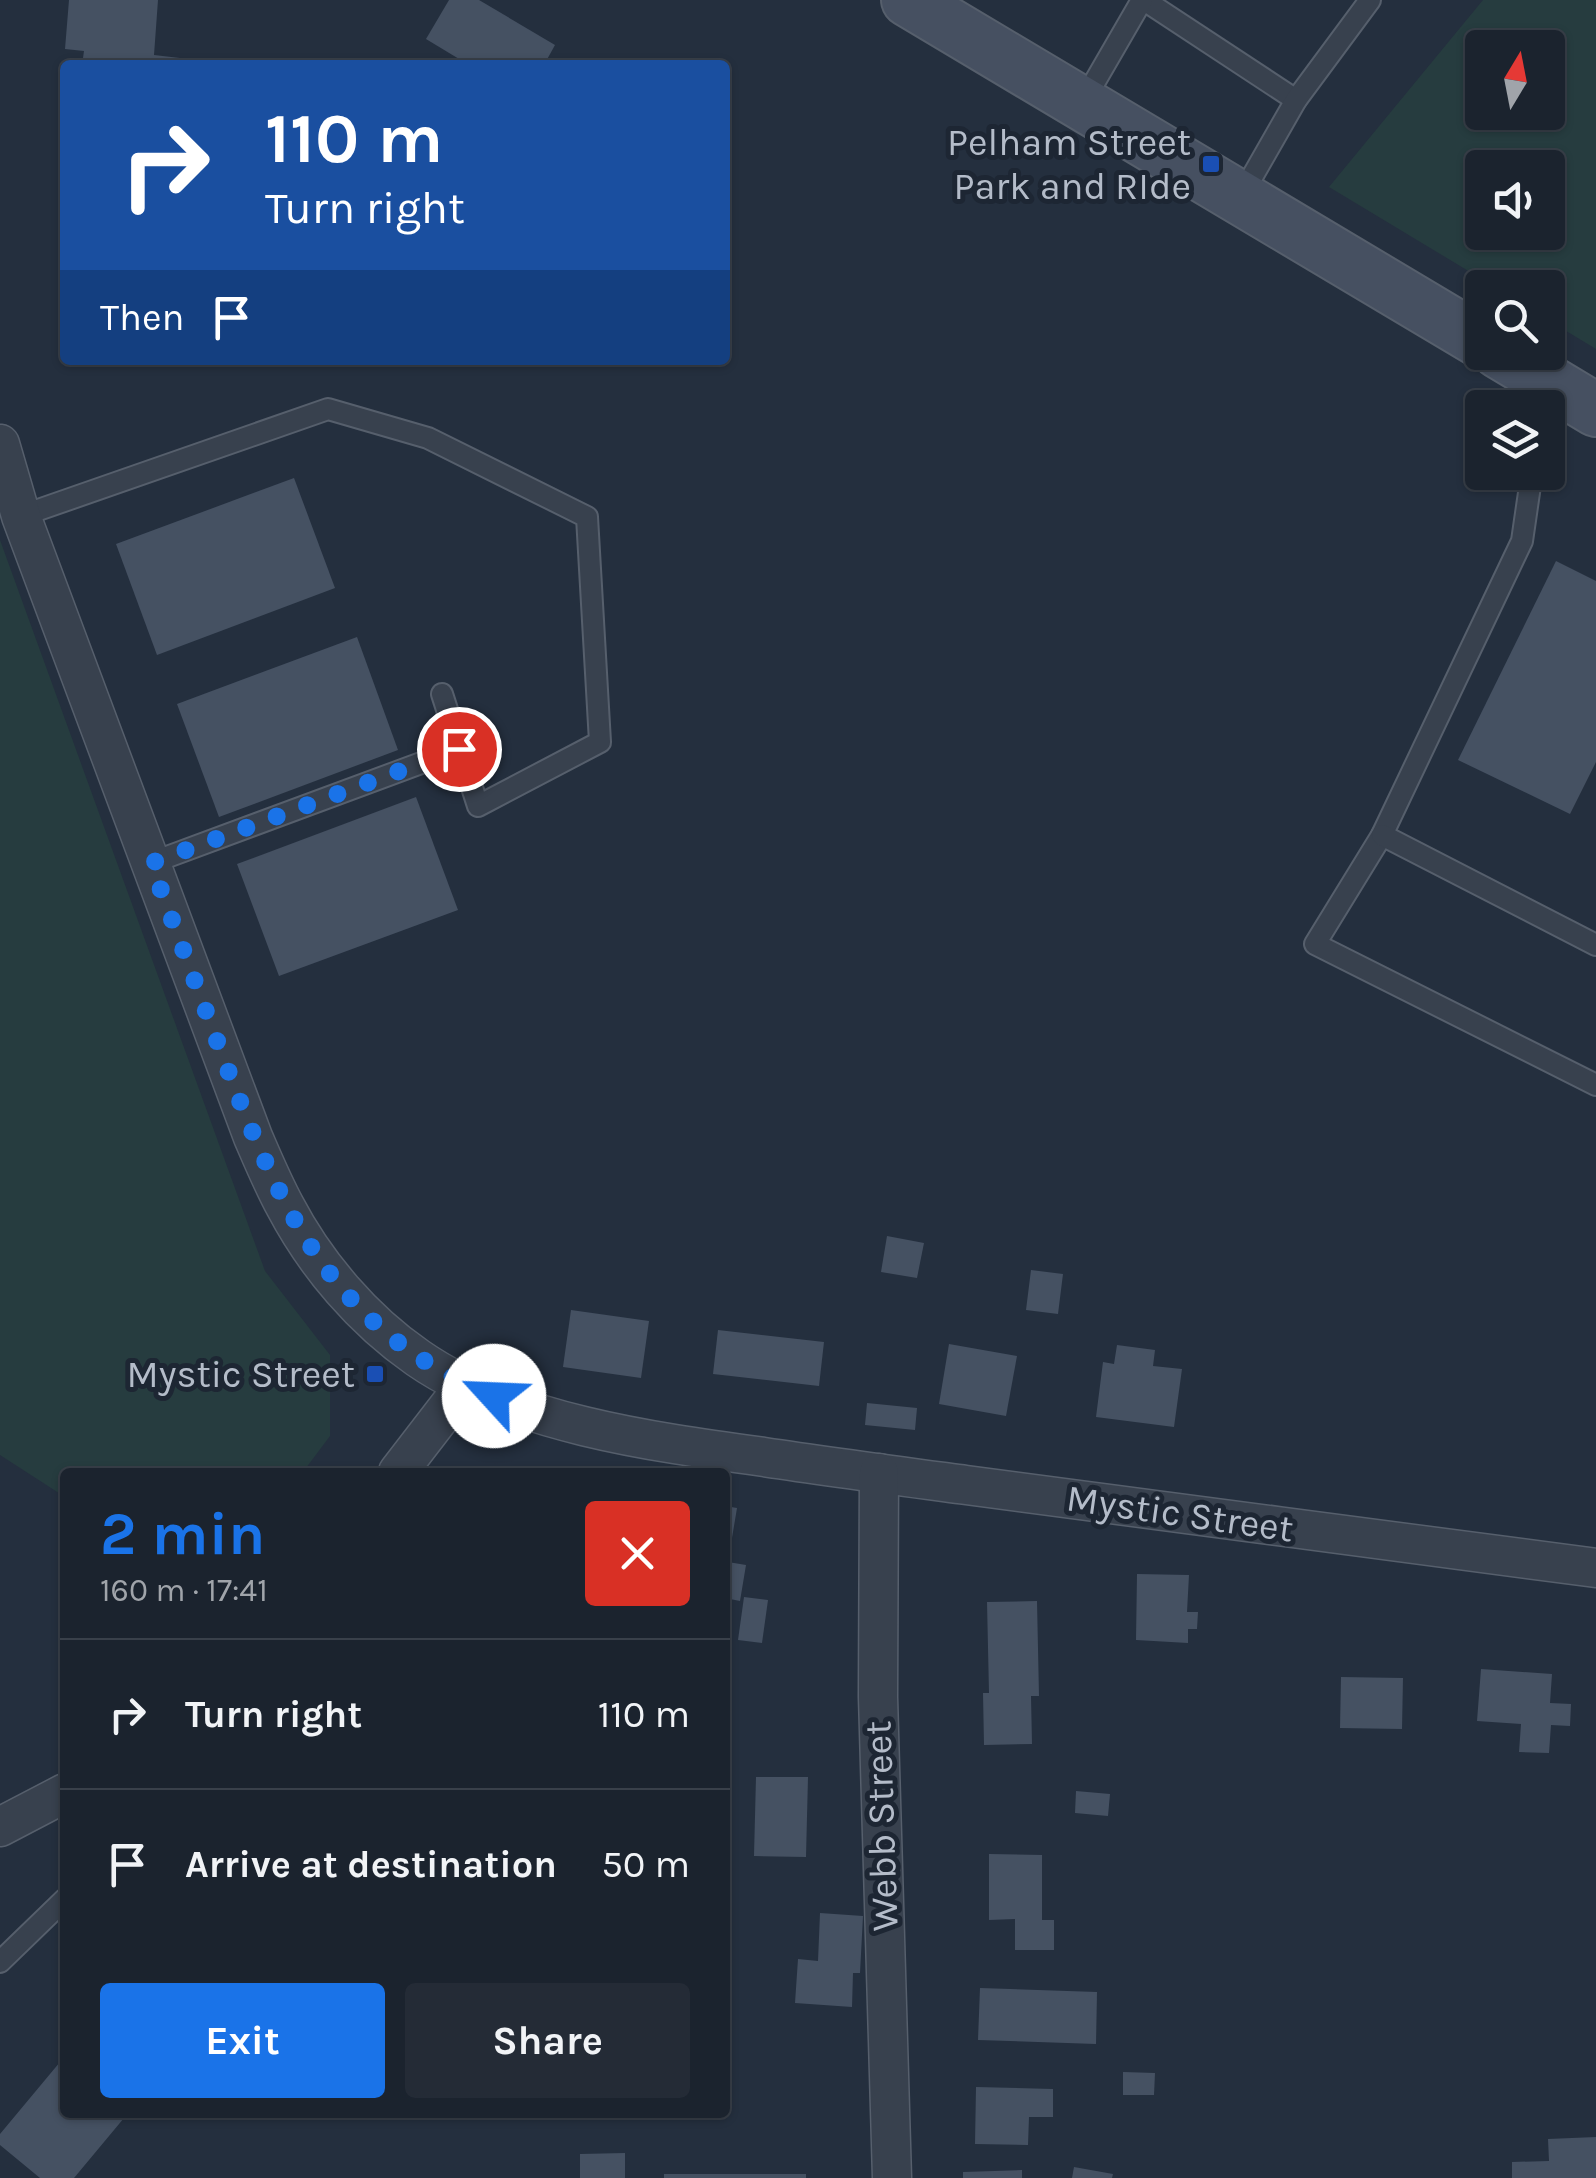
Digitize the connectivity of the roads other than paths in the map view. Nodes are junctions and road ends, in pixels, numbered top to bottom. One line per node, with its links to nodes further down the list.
1 (908, 0): 5 (main road)
2 (1143, 0): 4 (lane); 5 (lane)
3 (1370, 0): 4 (lane)
4 (1296, 100): 6 (lane)
5 (1082, 104): 6 (main road)
6 (1240, 198): 7 (main road)
7 (1465, 332)
8 (1518, 370): 9 (main road)
9 (1540, 390)
10 (1565, 400): 11 (main road)
11 (1596, 410)
12 (0, 444): 14 (street, Mystic Street)
13 (1529, 490): 17 (lane)
14 (21, 516): 16 (lane); 18 (street, Mystic Street)
15 (442, 694): 16 (lane)
16 (459, 749): 18 (lane)
17 (1382, 835): 19 (lane); 20 (lane)
18 (151, 863): 21 (street, Mystic Street)
19 (1596, 946)
20 (1596, 1085)
21 (465, 1385): 22 (street); 23 (street, Mystic Street)
22 (401, 1468)
23 (879, 1473): 24 (street, Mystic Street); 29 (street, Webb Street)
24 (1596, 1568)
25 (60, 1797): 26 (street)
26 (0, 1827)
27 (60, 1905): 28 (lane)
28 (0, 1962)
29 (892, 2178)

